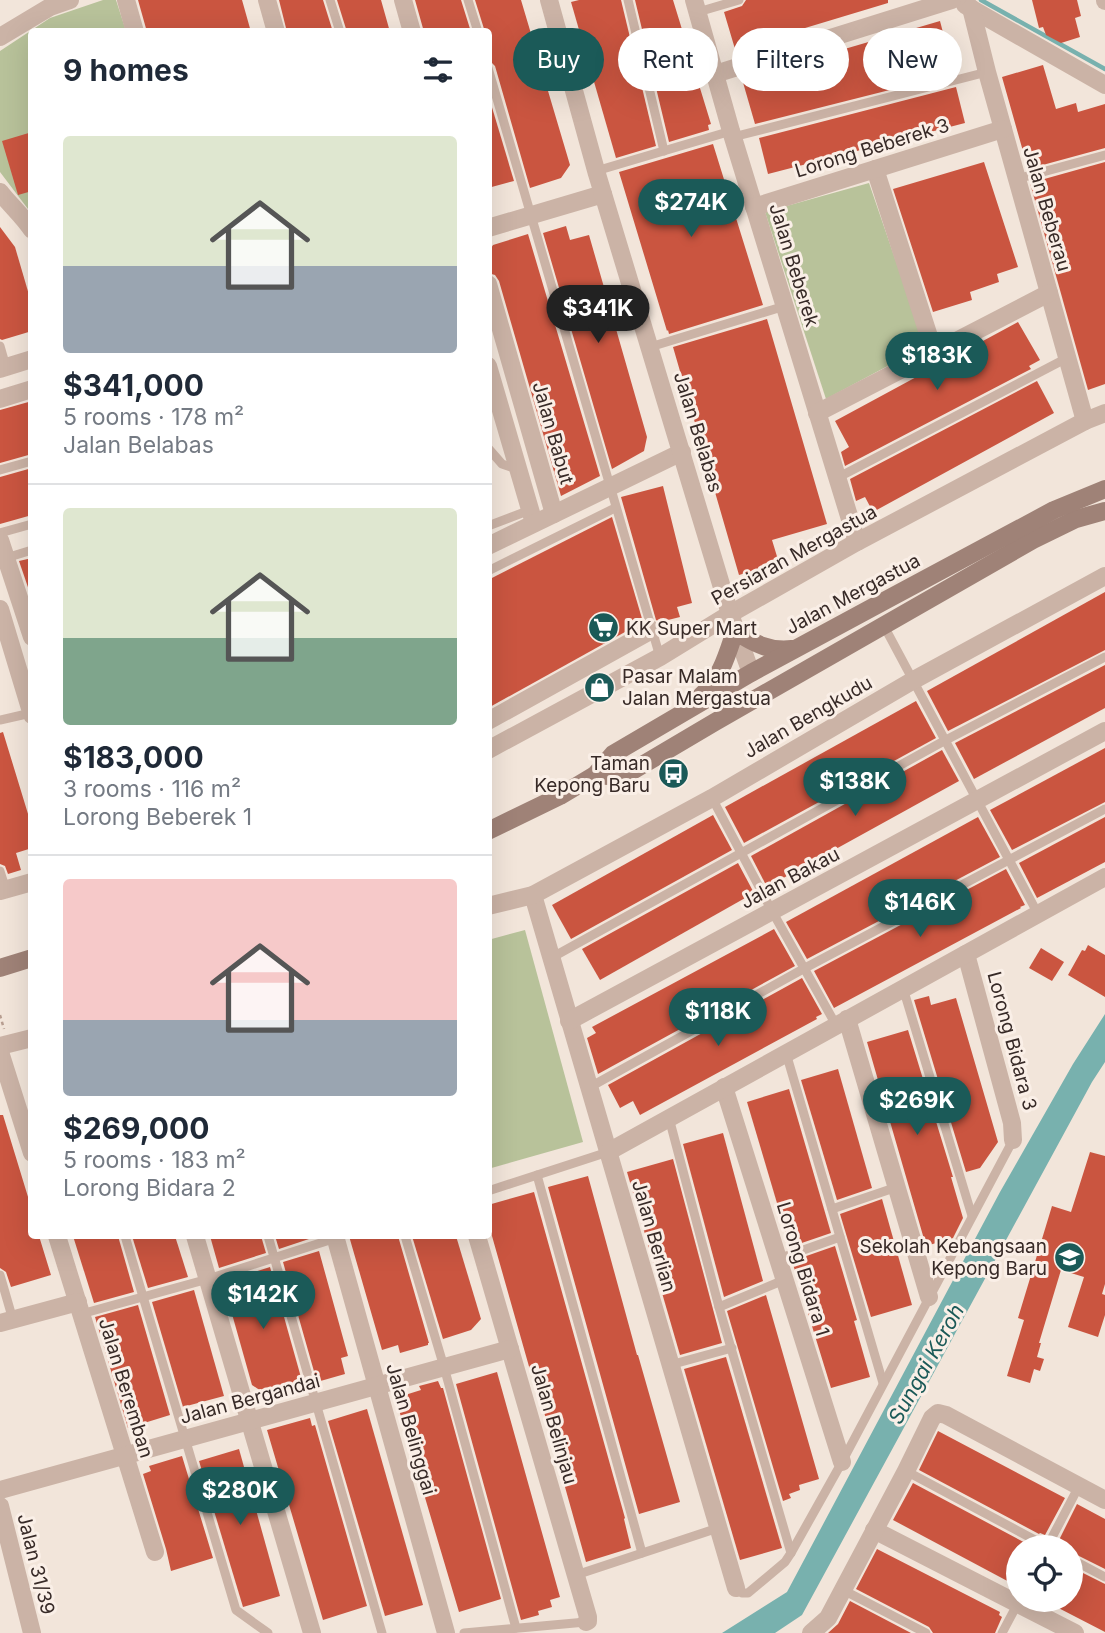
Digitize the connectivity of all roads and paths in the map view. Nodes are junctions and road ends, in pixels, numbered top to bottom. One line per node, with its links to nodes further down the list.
1 (70, 0): 11 (street)
2 (126, 0): 13 (street)
3 (267, 0): 14 (street)
4 (330, 0): 15 (lane)
5 (403, 0): 16 (street)
6 (468, 0): 17 (lane)
7 (549, 0): 30 (street, Jalan Belabas)
8 (628, 0): 27 (lane)
9 (739, 0): 12 (lane)
10 (960, 3): 20 (street, Jalan Beberau); 21 (street); 24 (street)
11 (49, 4): 19 (street)
12 (696, 6): 18 (street, Jalan Beberek)
13 (134, 28)
14 (275, 28)
15 (339, 28)
16 (411, 28)
17 (477, 28)
18 (702, 28)
19 (0, 37)
20 (987, 72): 25 (street, Jalan Beberau); 26 (lane)
21 (718, 73)
22 (492, 81): 35 (lane)
23 (718, 85): 26 (street, Jalan Beberek)
24 (1105, 85)
25 (1003, 130): 29 (street, Lorong Beberek 3); 31 (street, Jalan Beberau)
26 (732, 134): 27 (lane); 34 (street, Jalan Beberek)
27 (664, 151): 30 (lane)
28 (1105, 155): 31 (lane)
29 (875, 169): 34 (street, Lorong Beberek 3); 43 (street)
30 (596, 171): 33 (street, Jalan Belabas)
31 (1017, 179): 38 (street, Jalan Beberau)
32 (0, 192): 36 (street)
33 (603, 194): 35 (street); 42 (street, Jalan Belabas)
34 (754, 207): 40 (street, Jalan Beberek)
35 (532, 215): 37 (street); 60 (lane)
36 (28, 221)
37 (492, 227)
38 (1049, 293): 43 (street); 44 (street, Jalan Beberau)
39 (492, 298): 64 (street, Jalan Babut)
40 (785, 306): 42 (lane); 51 (street, Jalan Beberek)
41 (0, 346): 46 (lane)
42 (650, 347): 54 (street, Jalan Belabas)
43 (934, 352): 51 (street)
44 (1068, 358): 53 (street, Jalan Beberau); 59 (lane)
45 (28, 360): 46 (street)
46 (3, 368)
47 (28, 390): 49 (street)
48 (492, 391): 50 (street)
49 (0, 398)
50 (495, 412): 57 (street)
51 (817, 413): 59 (street, Jalan Beberek)
52 (1105, 413): 53 (street, Persiaran Mergastua)
53 (1085, 421): 70 (street, Persiaran Mergastua)
54 (682, 452): 60 (street); 77 (street, Jalan Belabas)
55 (492, 453): 57 (lane)
56 (28, 462): 58 (lane)
57 (519, 469): 65 (street)
58 (0, 470)
59 (837, 478): 70 (street, Jalan Beberek)
60 (609, 487): 62 (lane); 64 (street)
61 (1105, 489): 81 (main road, Jalan Mergastua)
62 (615, 508): 74 (lane); 80 (lane)
63 (1105, 511): 79 (main road, Jalan Mergastua)
64 (554, 514): 65 (street)
65 (532, 517): 67 (lane); 71 (street)
66 (28, 525): 68 (lane)
67 (492, 525)
68 (0, 533)
69 (0, 540): 73 (street)
70 (857, 542): 77 (street, Persiaran Mergastua)
71 (492, 543)
72 (28, 551): 73 (lane)
73 (6, 558): 78 (street)
74 (492, 569)
75 (1105, 576): 86 (street, Jalan Bengkudu)
76 (0, 609): 87 (street)
77 (732, 622): 81 (main road); 82 (street, Persiaran Mergastua); 84 (street, Jalan Belabas); 88 (main road)
78 (28, 624)
79 (884, 626): 85 (main road, Jalan Mergastua); 86 (lane)
80 (652, 630): 82 (lane); 90 (street)
81 (796, 649): 84 (main road, Jalan Mergastua)
82 (660, 657): 95 (street, Persiaran Mergastua)
83 (1105, 657): 94 (lane)
84 (751, 673): 85 (main road); 88 (main road, Jalan Mergastua); 92 (main road)
85 (788, 680): 92 (main road, Jalan Mergastua)
86 (912, 681): 94 (lane); 97 (street, Jalan Bengkudu)
87 (28, 703)
88 (685, 711): 96 (main road, Jalan Mergastua)
89 (28, 714): 91 (lane)
90 (492, 719)
91 (0, 720)
92 (715, 722): 96 (main road, Jalan Mergastua)
93 (1105, 731): 98 (street, Jalan Bakau)
94 (944, 741): 98 (lane); 101 (lane)
95 (492, 748)
96 (596, 775): 100 (main road, Jalan Mergastua)
97 (712, 798): 101 (lane); 107 (street, Jalan Bengkudu)
98 (976, 801): 102 (lane); 109 (street, Jalan Bakau)
99 (1105, 809): 102 (lane)
100 (492, 829)
101 (742, 853): 109 (lane); 112 (lane)
102 (1009, 860): 110 (lane); 115 (lane)
103 (0, 871): 106 (lane)
104 (1105, 877): 110 (street)
105 (28, 883): 106 (street)
106 (3, 890)
107 (533, 895): 108 (street, Jalan Bengkudu); 112 (street, Jalan Berlian)
108 (492, 905)
109 (772, 911): 115 (lane); 117 (street, Jalan Bakau)
110 (1038, 914): 111 (street)
111 (966, 954): 116 (street); 128 (street, Lorong Bidara 3)
112 (551, 958): 117 (street, Jalan Berlian)
113 (28, 959): 114 (main road)
114 (0, 968)
115 (805, 968): 118 (lane); 123 (lane)
116 (903, 988): 118 (street); 134 (lane)
117 (569, 1021): 123 (street, Jalan Berlian)
118 (841, 1022): 122 (street); 131 (street)
119 (28, 1039): 120 (street)
120 (0, 1046)
121 (0, 1052): 125 (street)
122 (786, 1053): 124 (street); 133 (lane)
123 (590, 1087): 129 (street, Jalan Berlian)
124 (724, 1087): 126 (street); 145 (street, Lorong Bidara 1)
125 (25, 1111): 127 (street)
126 (669, 1118): 129 (street); 151 (lane)
127 (28, 1129)
128 (1013, 1140): 134 (lane)
129 (608, 1152): 130 (lane); 156 (street, Jalan Berlian)
130 (537, 1175): 132 (lane); 175 (lane)
131 (897, 1187): 133 (lane); 150 (street)
132 (492, 1190)
133 (832, 1209): 135 (lane)
134 (972, 1216): 150 (lane)
135 (840, 1237): 145 (lane); 158 (lane)
136 (58, 1239): 152 (street, Jalan Beremban)
137 (126, 1239): 149 (lane)
138 (196, 1239): 147 (street)
139 (269, 1239): 144 (lane)
140 (330, 1239): 144 (lane)
141 (337, 1239): 159 (street, Jalan Belinggai)
142 (406, 1239): 157 (lane)
143 (478, 1239): 155 (street, Jalan Belinjau)
144 (275, 1258): 147 (lane); 160 (lane)
145 (778, 1259): 148 (street, Lorong Bidara 1)
146 (0, 1275): 153 (lane)
147 (208, 1279): 149 (lane); 161 (street)
148 (784, 1280): 151 (lane); 164 (street, Lorong Bidara 1)
149 (144, 1296): 152 (lane); 162 (lane)
150 (929, 1297): 158 (lane)
151 (719, 1307): 154 (lane)
152 (80, 1308): 153 (street); 163 (street, Jalan Beremban)
153 (7, 1321)
154 (732, 1348): 156 (lane); 176 (lane)
155 (510, 1349): 157 (street, Jalan Bergandai); 178 (street, Jalan Belinjau)
156 (670, 1365): 170 (street, Jalan Berlian)
157 (444, 1367): 159 (street, Jalan Bergandai); 186 (lane)
158 (883, 1383): 164 (lane)
159 (377, 1385): 160 (street, Jalan Bergandai); 191 (street, Jalan Belinggai)
160 (315, 1403): 161 (street, Jalan Bergandai); 190 (lane)
161 (249, 1421): 162 (street, Jalan Bergandai); 189 (street)
162 (184, 1439): 163 (street, Jalan Bergandai); 188 (lane)
163 (125, 1455): 167 (street, Jalan Bergandai); 174 (street, Jalan Beremban)
164 (842, 1462): 176 (lane)
165 (906, 1471): 166 (street); 171 (street); 172 (lane)
166 (1079, 1486): 168 (street); 173 (lane)
167 (0, 1490)
168 (1105, 1500)
169 (0, 1506): 187 (street, Jalan 31/39)
170 (718, 1528): 175 (lane); 180 (street, Jalan Berlian)
171 (874, 1530): 181 (street); 182 (street)
172 (1025, 1535)
173 (1053, 1535)
174 (155, 1552)
175 (642, 1553): 178 (lane)
176 (791, 1553): 180 (lane)
177 (1083, 1565): 179 (lane)
178 (576, 1574): 185 (street, Jalan Belinjau)
179 (1105, 1577)
180 (736, 1588)
181 (843, 1590): 193 (street); 194 (lane)
182 (1006, 1596)
183 (1013, 1612): 195 (lane)
184 (1036, 1612): 196 (street)
185 (586, 1622): 186 (lane)
186 (516, 1629): 192 (lane)
187 (32, 1633)
188 (268, 1633)
189 (312, 1633)
190 (382, 1633)
191 (446, 1633)
192 (464, 1633)
193 (811, 1633)
194 (926, 1633)
195 (1002, 1633)
196 (1075, 1633)

